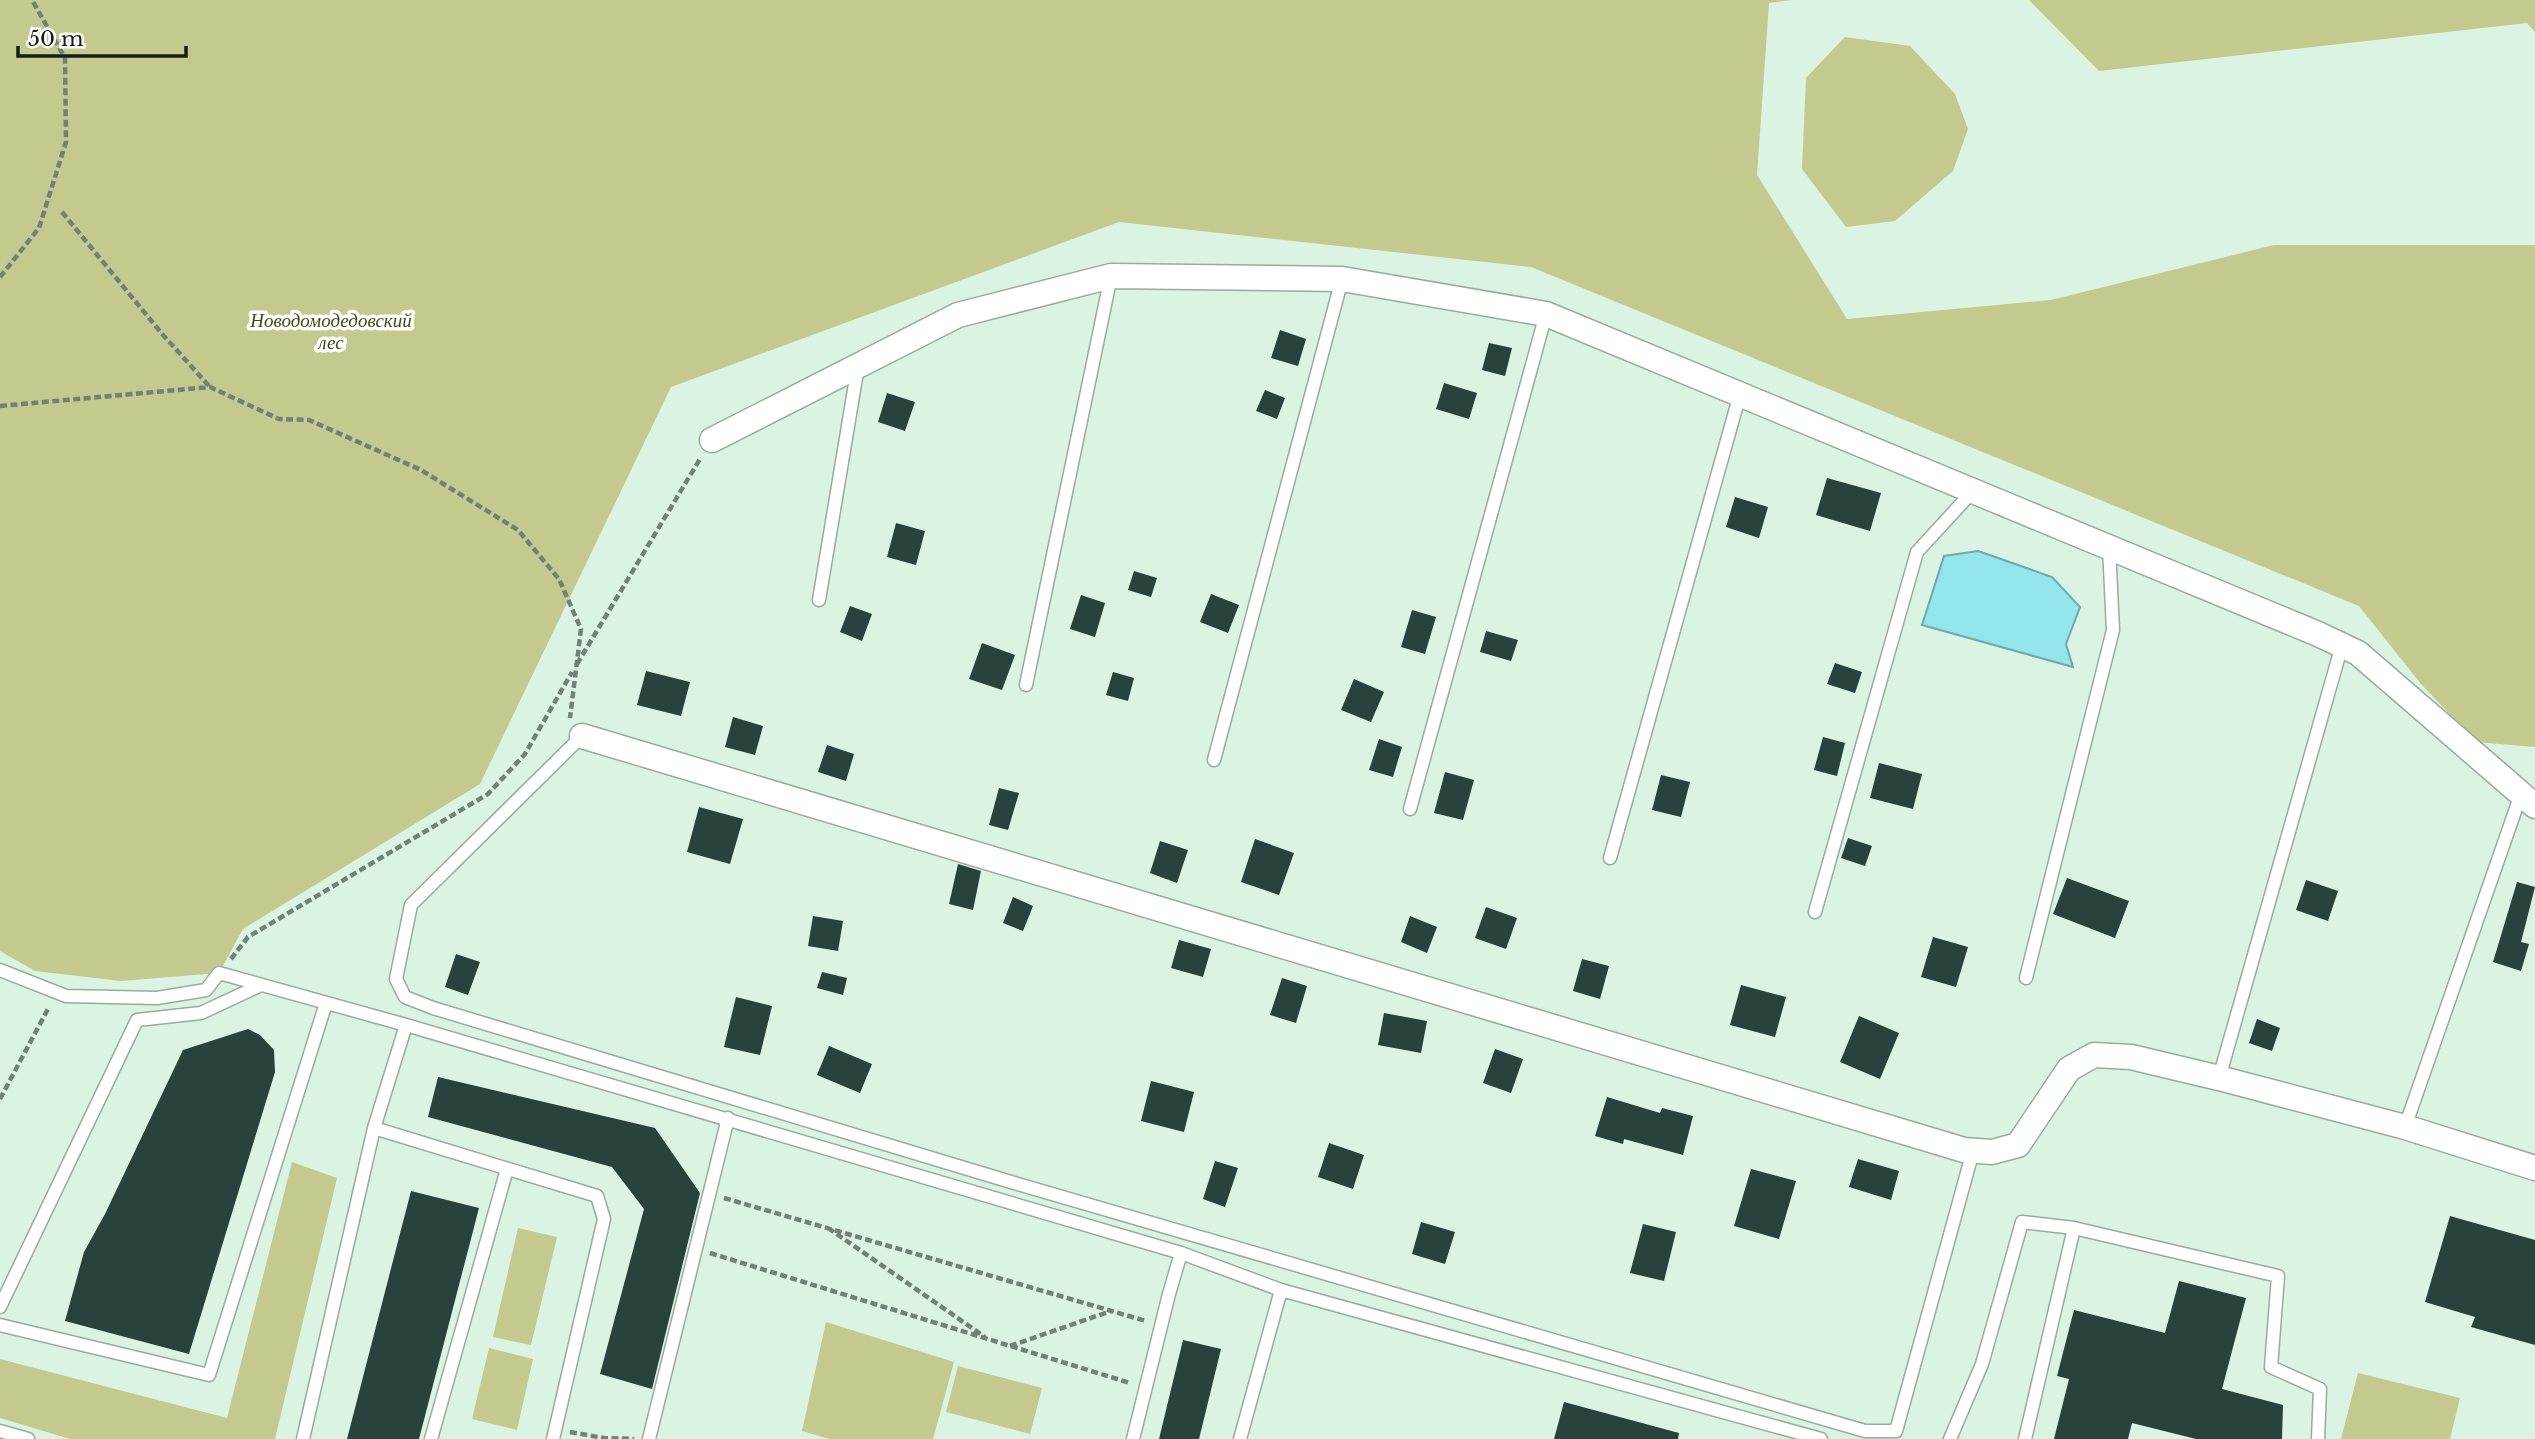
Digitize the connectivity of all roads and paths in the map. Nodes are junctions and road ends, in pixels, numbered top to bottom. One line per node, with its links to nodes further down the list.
1 (32, 0): 4 (path)
2 (62, 212): 8 (path)
3 (1111, 276): 5 (street); 7 (street); 17 (lane)
4 (0, 277)
5 (1342, 279): 6 (street); 19 (lane)
6 (1546, 314): 9 (street); 21 (lane)
7 (858, 366): 11 (street); 14 (lane)
8 (210, 387): 10 (path); 16 (path)
9 (1740, 394): 12 (street); 22 (lane)
10 (0, 406)
11 (712, 440): 16 (path)
12 (1973, 491): 13 (street); 23 (lane)
13 (2109, 547): 15 (street); 26 (lane)
14 (819, 600)
15 (2342, 645): 20 (street); 31 (lane)
16 (574, 668): 18 (path); 25 (path)
17 (1026, 685)
18 (582, 737): 36 (street); 36 (lane)
19 (1214, 760)
20 (2528, 800): 35 (lane)
21 (1410, 809)
22 (1611, 858)
23 (1815, 912)
24 (0, 970): 28 (lane)
25 (219, 973): 27 (lane); 28 (lane)
26 (2026, 978)
27 (261, 985): 29 (lane); 45 (lane)
28 (56, 993): 32 (path)
29 (326, 1003): 30 (lane); 47 (lane)
30 (406, 1025): 33 (lane); 34 (lane)
31 (2219, 1077): 35 (street); 36 (street)
32 (0, 1099)
33 (728, 1118): 39 (lane); 43 (lane)
34 (374, 1128): 38 (lane); 55 (lane)
35 (2405, 1128): 37 (street)
36 (1973, 1151)
37 (2535, 1168)
38 (507, 1169): 53 (lane); 56 (lane)
39 (710, 1194): 40 (path); 42 (lane)
40 (824, 1226): 46 (path); 49 (path)
41 (2074, 1228): 62 (lane); 63 (lane); 64 (lane)
42 (696, 1249): 49 (path); 58 (lane)
43 (1181, 1253): 44 (lane); 48 (lane)
44 (1281, 1290): 60 (lane); 61 (lane)
45 (0, 1307)
46 (1112, 1311): 48 (path); 50 (path)
47 (0, 1325)
48 (1162, 1325): 51 (lane)
49 (989, 1339): 50 (path)
50 (1009, 1346): 51 (path)
51 (1146, 1388): 59 (lane)
52 (0, 1431): 54 (lane)
53 (554, 1435): 57 (path)
54 (28, 1439)
55 (303, 1439)
56 (430, 1439)
57 (636, 1439)
58 (649, 1439)
59 (1133, 1439)
60 (1240, 1439)
61 (1821, 1439)
62 (1950, 1439)
63 (2025, 1439)
64 (2318, 1439)

